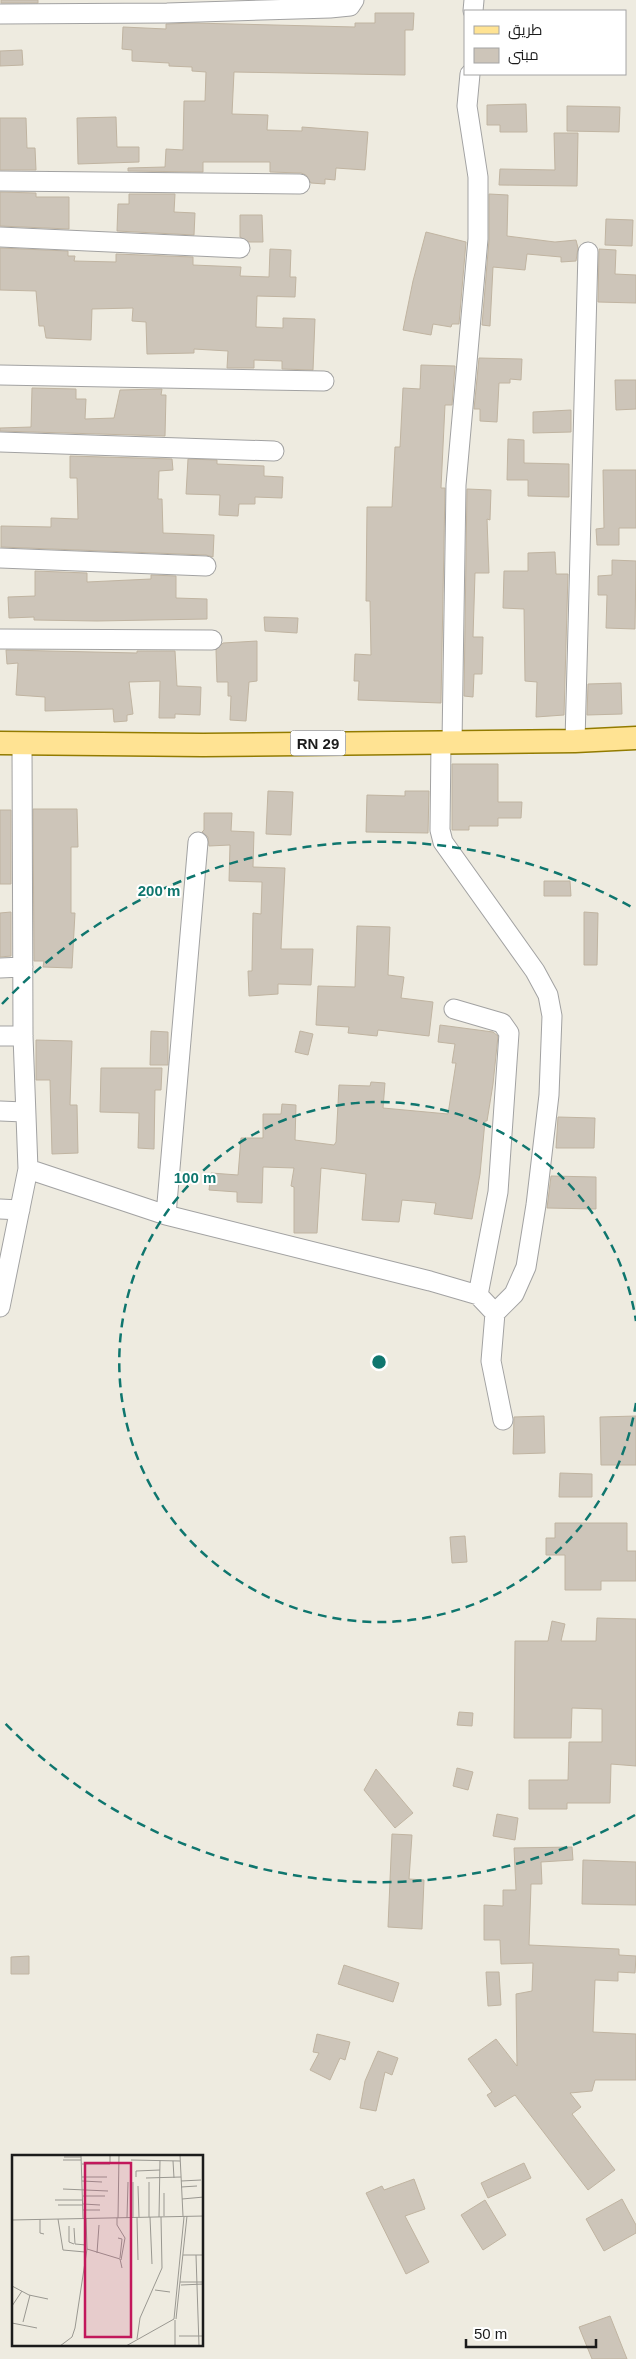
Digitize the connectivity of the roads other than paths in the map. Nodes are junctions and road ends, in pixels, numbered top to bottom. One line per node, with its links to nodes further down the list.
1 (354, 0): 2 (street)
2 (166, 6): 3 (street)
3 (0, 14)
4 (470, 75): 20 (street)
5 (0, 181): 6 (street)
6 (300, 184)
7 (0, 237): 8 (street)
8 (240, 248)
9 (588, 252): 19 (street)
10 (0, 376): 11 (street)
11 (324, 381)
12 (0, 442): 13 (street)
13 (274, 451)
14 (0, 558): 15 (street)
15 (206, 566)
16 (0, 639): 17 (street)
17 (212, 640)
18 (636, 738): 19 (main road, RN 29)
19 (575, 741): 20 (main road, RN 29)
20 (447, 742): 22 (main road, RN 29); 37 (street)
21 (0, 743): 22 (main road, RN 29)
22 (22, 744): 24 (street)
23 (198, 842): 34 (street)
24 (23, 967): 25 (street); 28 (street)
25 (0, 968)
26 (454, 1009): 35 (street)
27 (0, 1036): 28 (street)
28 (23, 1036): 30 (street)
29 (0, 1111): 30 (street)
30 (24, 1112): 31 (street)
31 (28, 1169): 33 (street); 34 (street)
32 (0, 1209): 33 (street)
33 (20, 1210): 36 (street)
34 (166, 1215): 35 (street)
35 (478, 1296): 37 (street)
36 (0, 1307)
37 (495, 1313): 38 (street)
38 (503, 1420)

